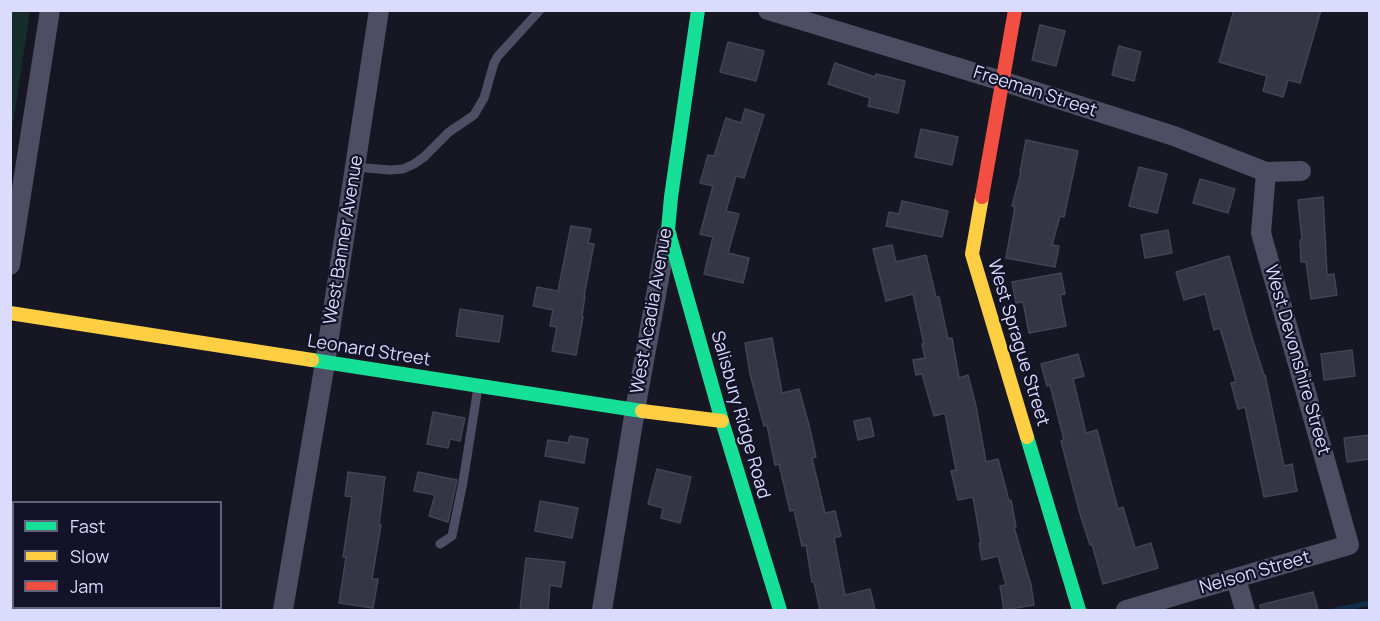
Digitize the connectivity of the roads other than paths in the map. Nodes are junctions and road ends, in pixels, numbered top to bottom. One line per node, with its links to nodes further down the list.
1 (50, 10): 11 (street)
2 (378, 10): 8 (street, West Banner Avenue)
3 (540, 10): 8 (lane)
4 (698, 10): 12 (street, West Acadia Avenue)
5 (768, 10): 7 (street, Freeman Street)
6 (1015, 10): 7 (street, West Sprague Street)
7 (1002, 81): 10 (street, Freeman Street); 25 (street, West Sprague Street)
8 (355, 167): 15 (street, West Banner Avenue)
9 (1301, 171): 10 (street, Freeman Street)
10 (1266, 172): 20 (street, West Devonshire Street)
11 (14, 213): 13 (street)
12 (668, 230): 17 (street, West Acadia Avenue); 18 (street, Salisbury Ridge Road)
13 (10, 265)
14 (10, 313): 15 (street, Leonard Street)
15 (325, 363): 16 (street, Leonard Street); 22 (street, West Banner Avenue)
16 (478, 386): 17 (street, Leonard Street); 19 (lane)
17 (634, 410): 18 (street, Leonard Street); 23 (street, West Acadia Avenue)
18 (722, 421): 24 (street, Salisbury Ridge Road)
19 (440, 544)
20 (1349, 545): 21 (street, Nelson Street)
21 (1236, 579): 26 (street, Nelson Street); 27 (street)
22 (283, 610)
23 (602, 610)
24 (780, 610)
25 (1079, 610)
26 (1126, 610)
27 (1245, 610)

